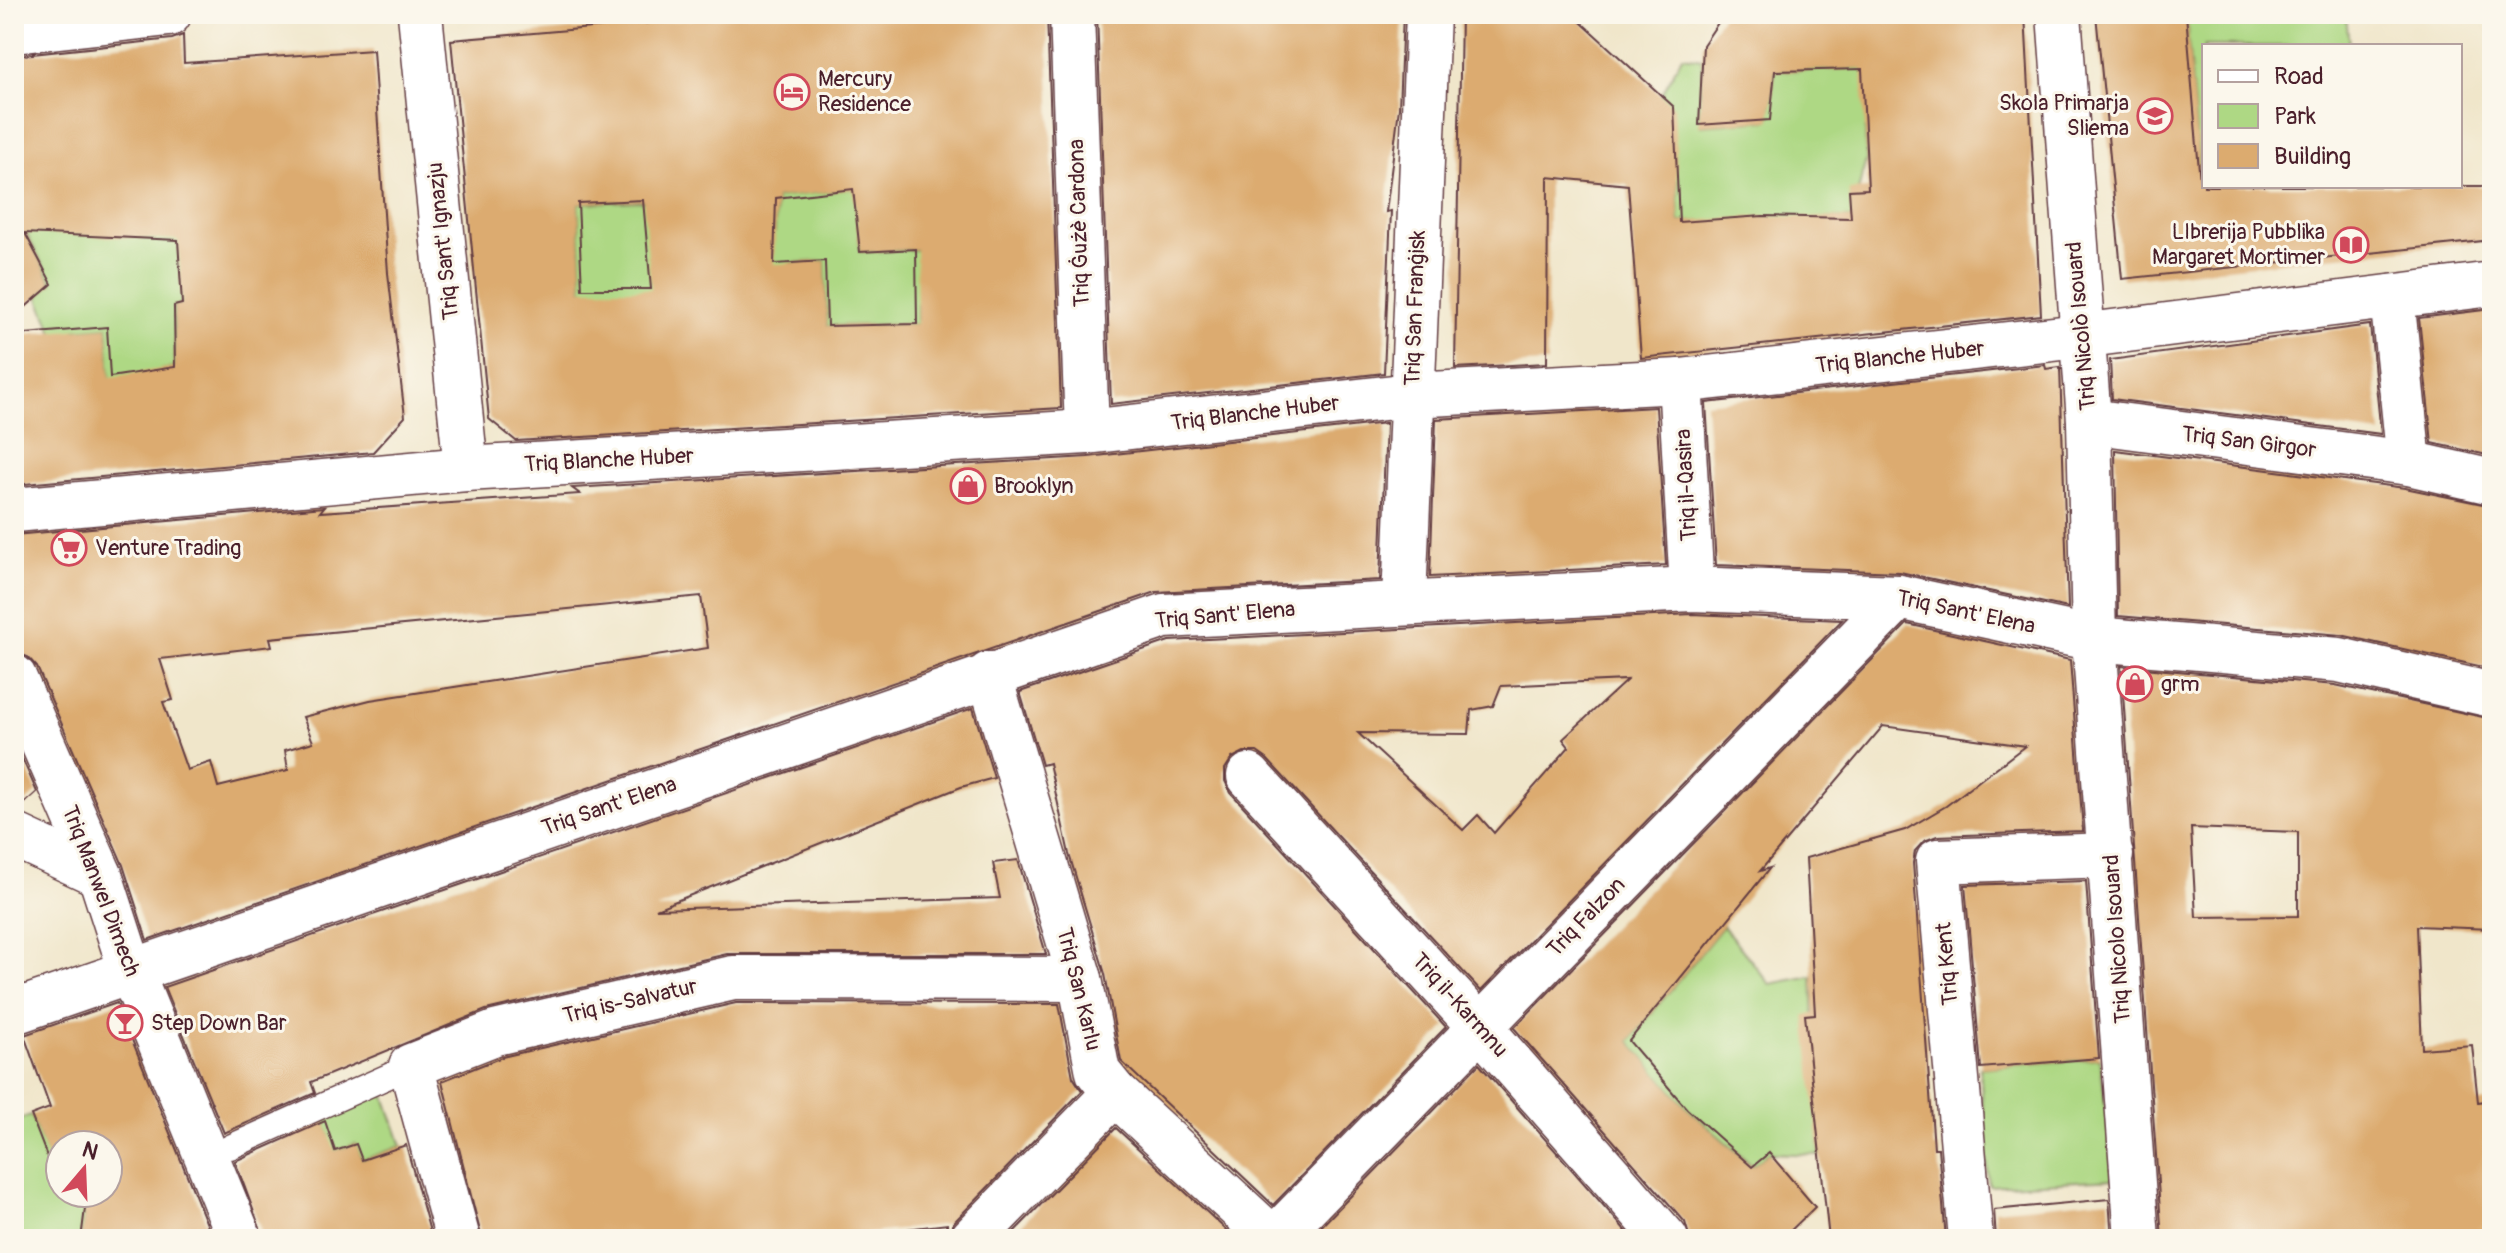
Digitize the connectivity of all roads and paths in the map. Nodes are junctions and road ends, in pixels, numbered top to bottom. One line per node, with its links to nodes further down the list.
1 (169, 14): 6 (street)
2 (420, 14): 15 (street, Triq Sant' Ignazju)
3 (1072, 14): 13 (street, Triq Ġużè Cardona)
4 (1428, 14): 11 (street, Triq San Franġisk)
5 (2059, 14): 9 (street, Triq Nicolò Isouard)
6 (14, 31)
7 (2492, 284): 8 (street, Triq Blanche Huber)
8 (2392, 297): 9 (street, Triq Blanche Huber); 14 (street)
9 (2080, 336): 10 (street, Triq Blanche Huber); 12 (street, Triq Nicolò Isouard)
10 (1680, 381): 11 (street, Triq Blanche Huber); 18 (street, Triq il-Qasira)
11 (1411, 395): 13 (street, Triq Blanche Huber); 20 (street, Triq San Franġisk)
12 (2089, 421): 14 (street, Triq San Girgor); 21 (street, Triq Nicolò Isouard)
13 (1087, 432): 15 (street, Triq Blanche Huber)
14 (2409, 463): 16 (street, Triq San Girgor)
15 (466, 469): 17 (street, Triq Blanche Huber)
16 (2492, 482)
17 (14, 510)
18 (1692, 589): 19 (street, Triq Sant' Elena); 20 (street, Triq Sant' Elena)
19 (1899, 597): 21 (street, Triq Sant' Elena); 32 (street, Triq Falzon)
20 (1404, 601): 22 (street, Triq Sant' Elena)
21 (2094, 639): 24 (street, Triq Sant' Elena); 27 (street, Triq Nicolo Isouard)
22 (989, 674): 29 (street, Triq Sant' Elena); 30 (street, Triq San Karlu)
23 (14, 677): 28 (street, Triq Manwel Dimech)
24 (2492, 695)
25 (1249, 776): 32 (street, Triq il-Karmnu)
26 (14, 835): 28 (street)
27 (2111, 855): 41 (street, Triq Kent); 42 (street, Triq Nicolo Isouard)
28 (100, 875): 29 (street, Triq Manwel Dimech)
29 (131, 971): 31 (street, Triq Sant' Elena); 35 (street, Triq Manwel Dimech)
30 (1080, 979): 33 (street, Triq is-Salvatur); 34 (street, Triq San Karlu)
31 (14, 1012)
32 (1479, 1026): 39 (street, Triq Falzon); 40 (street, Triq il-Karmnu)
33 (411, 1066): 35 (lane, Triq is-Salvatur); 37 (street)
34 (1115, 1093): 38 (street); 39 (street, Triq San Karlu)
35 (219, 1152): 36 (street, Triq Manwel Dimech)
36 (240, 1239)
37 (458, 1239)
38 (972, 1239)
39 (1274, 1239)
40 (1666, 1239)
41 (1971, 1239)
42 (2137, 1239)

